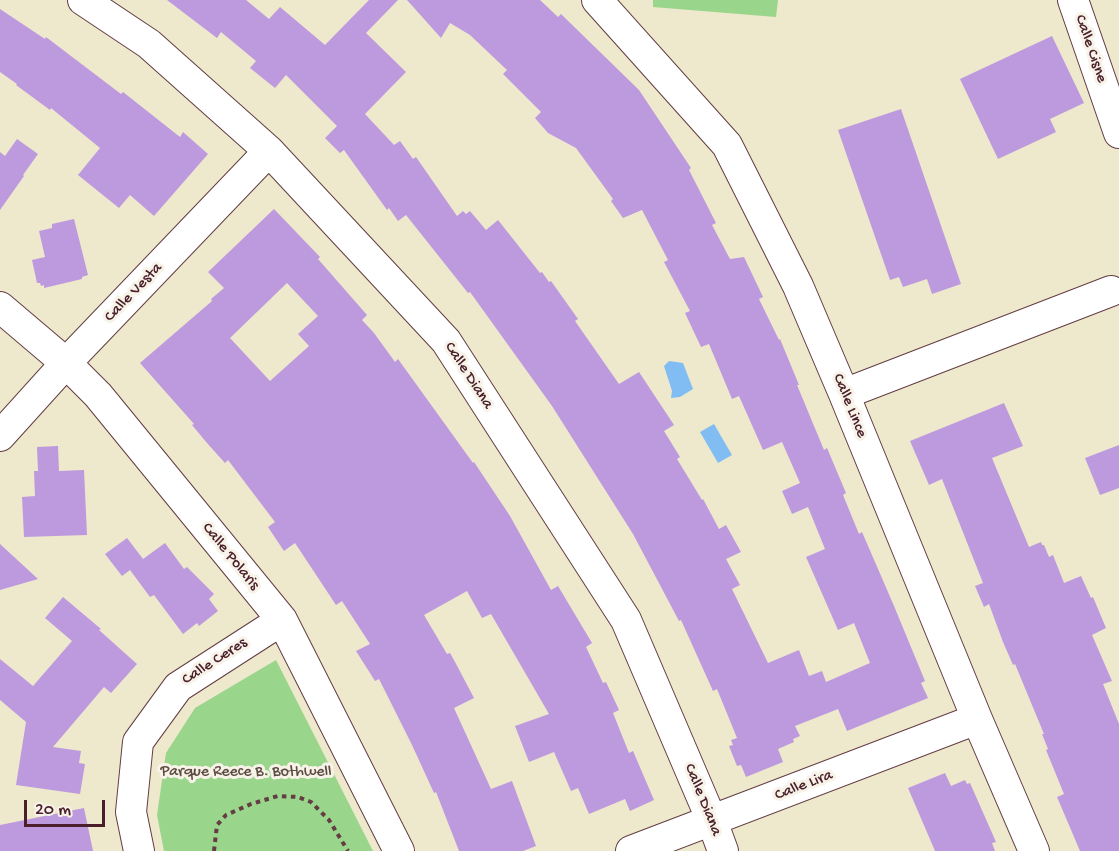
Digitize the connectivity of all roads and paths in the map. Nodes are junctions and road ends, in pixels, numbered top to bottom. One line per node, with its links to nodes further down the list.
1 (83, 0): 5 (street, Calle Diana)
2 (597, 0): 9 (street, Calle Lince)
3 (1073, 0): 4 (street, Calle Cisne)
4 (1119, 133)
5 (269, 151): 8 (street, Calle Vesta); 13 (street, Calle Diana)
6 (1111, 291): 9 (street)
7 (0, 307): 8 (street, Calle Polaris)
8 (66, 363): 10 (street, Calle Vesta); 11 (street, Calle Polaris)
9 (844, 394): 12 (street, Calle Lince)
10 (0, 436)
11 (282, 620): 14 (street, Calle Ceres); 17 (street, Calle Polaris)
12 (977, 719): 13 (street, Calle Lira); 20 (street, Calle Lince)
13 (712, 821): 18 (street, Calle Lira); 19 (street, Calle Diana)
14 (139, 851)
15 (214, 851): 16 (path)
16 (348, 851)
17 (399, 851)
18 (631, 851)
19 (723, 851)
20 (1034, 851)

